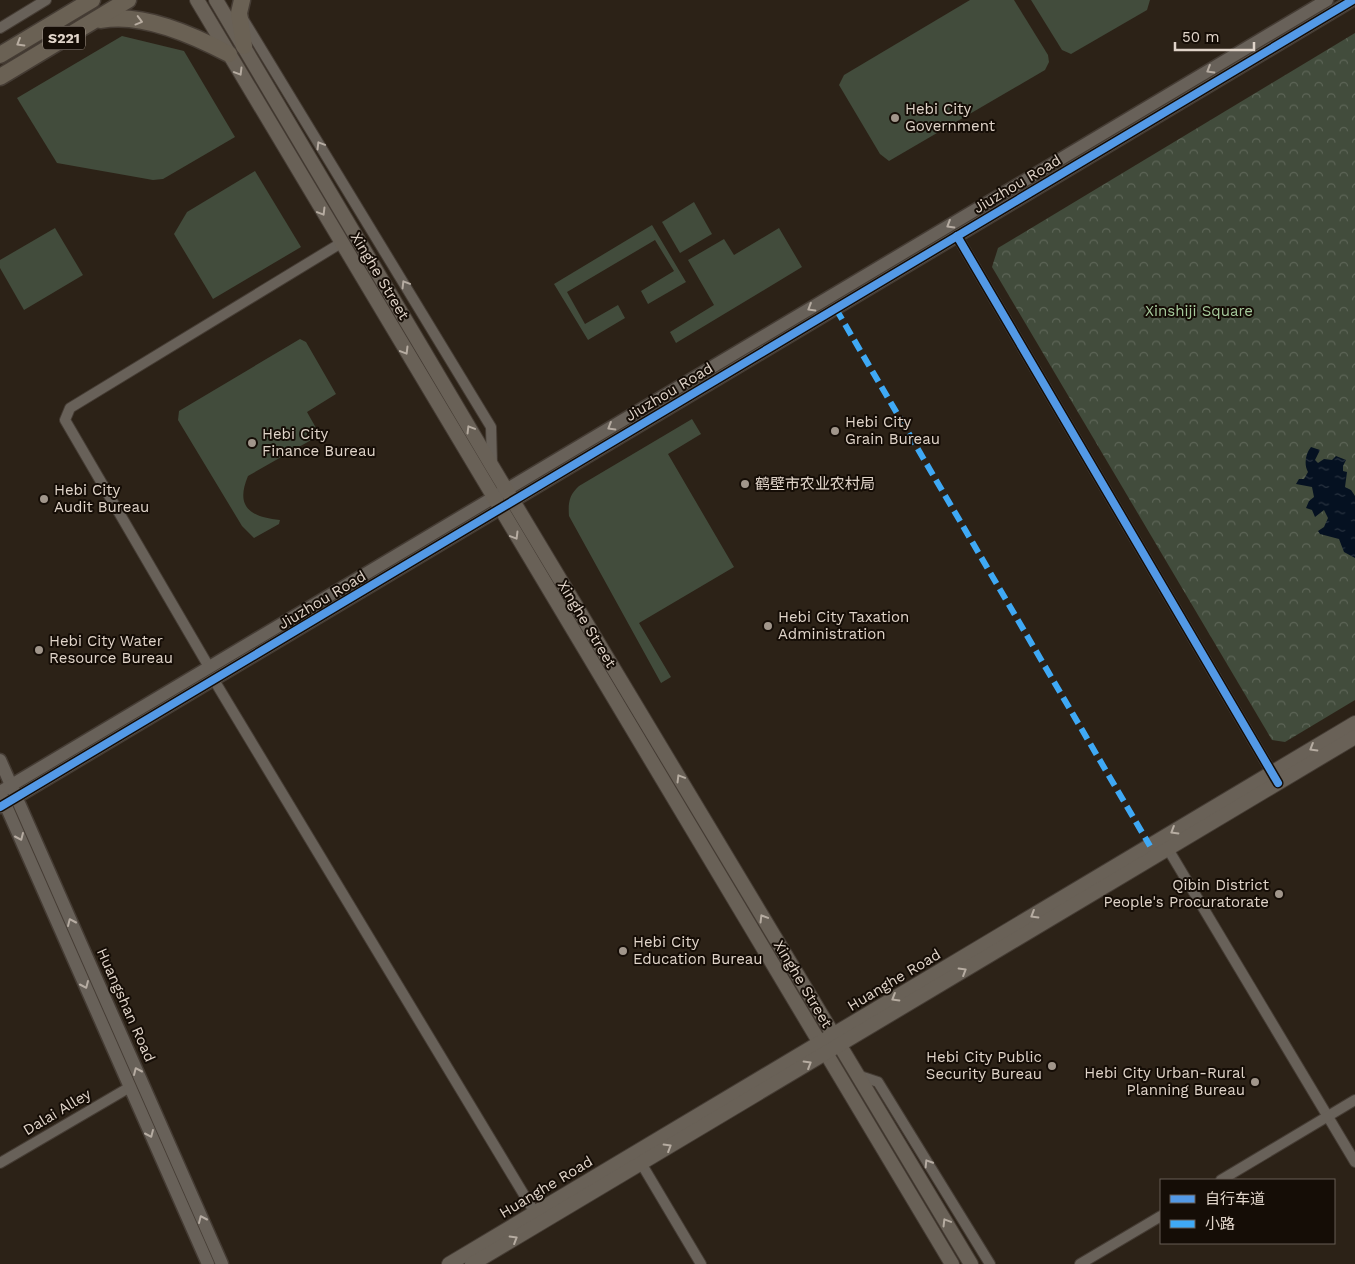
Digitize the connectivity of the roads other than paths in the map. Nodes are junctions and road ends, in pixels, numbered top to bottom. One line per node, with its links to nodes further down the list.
1 (46, 0): 10 (street)
2 (128, 0): 9 (main road, S221)
3 (196, 0): 12 (main road, Xinghe Street)
4 (216, 0): 11 (main road, Xinghe Street)
5 (1327, 0): 18 (street, Jiuzhou Road, one-way to 18)
6 (1353, 0): 15 (street, Jiuzhou Road)
7 (86, 2): 13 (main road, S221, one-way to 13)
8 (240, 6): 11 (main road); 17 (street, one-way to 8)
9 (92, 22): 12 (main road, one-way to 12); 14 (main road, S221)
10 (0, 28)
11 (244, 46): 17 (main road, Xinghe Street, one-way to 11)
12 (229, 54): 16 (main road, Xinghe Street, one-way to 16)
13 (0, 55)
14 (0, 77)
15 (957, 236): 18 (street, Jiuzhou Road); 25 (street)
16 (341, 243): 19 (main road, Xinghe Street, one-way to 19); 20 (street)
17 (492, 466): 18 (main road, Xinghe Street)
18 (510, 495): 19 (street, Jiuzhou Road); 30 (main road, Xinghe Street, one-way to 18)
19 (496, 504): 20 (street, Jiuzhou Road); 21 (street, Jiuzhou Road); 31 (main road, Xinghe Street, one-way to 31)
20 (209, 668): 26 (street, Jiuzhou Road)
21 (214, 680): 27 (street, Jiuzhou Road); 40 (street)
22 (1355, 723): 25 (main road, Huanghe Road, one-way to 25)
23 (1355, 737): 25 (main road, Huanghe Road)
24 (0, 760): 26 (street, Huangshan Road)
25 (1275, 778): 29 (main road, Huanghe Road); 30 (main road, Huanghe Road, one-way to 30)
26 (4, 790): 27 (street, Huangshan Road); 28 (street, Huangshan Road)
27 (17, 798): 28 (street, Jiuzhou Road); 43 (street, Huangshan Road, one-way to 27)
28 (3, 806): 33 (street, Huangshan Road, one-way to 33)
29 (1168, 849): 30 (main road, Huanghe Road, one-way to 29); 35 (street)
30 (836, 1040): 31 (main road, Huanghe Road); 32 (main road, Xinghe Street)
31 (822, 1048): 38 (main road, Huanghe Road, one-way to 31); 40 (main road, Huanghe Road); 47 (main road, Xinghe Street)
32 (857, 1075): 48 (main road, Xinghe Street, one-way to 32); 49 (street, one-way to 32)
33 (130, 1087): 37 (street, Dalai Alley); 42 (street, Huangshan Road, one-way to 42)
34 (1355, 1100): 35 (street)
35 (1328, 1116): 36 (street); 39 (street)
36 (1355, 1162)
37 (0, 1163)
38 (641, 1163): 45 (main road, Huanghe Road, one-way to 38); 46 (street)
39 (1223, 1179)
40 (535, 1213): 44 (main road, Huanghe Road)
41 (1160, 1217): 50 (street)
42 (208, 1264)
43 (222, 1264)
44 (449, 1264)
45 (472, 1264)
46 (701, 1264)
47 (952, 1264)
48 (971, 1264)
49 (990, 1264)
50 (1080, 1264)

